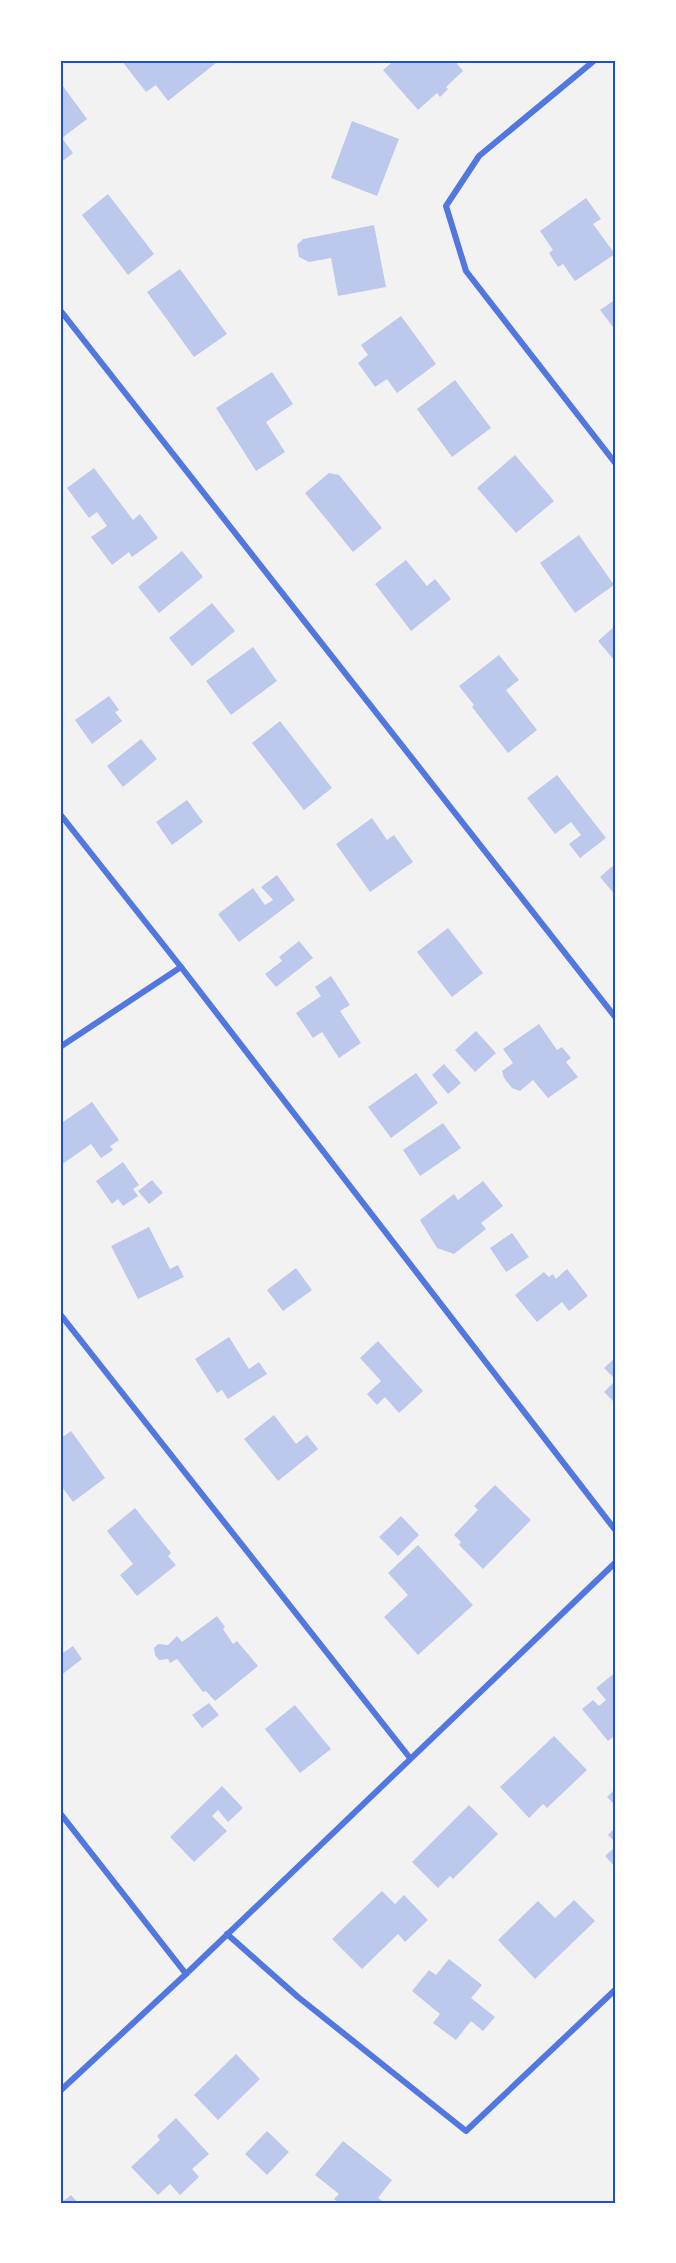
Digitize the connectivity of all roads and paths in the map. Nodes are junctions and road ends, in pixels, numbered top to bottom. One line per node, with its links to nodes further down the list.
1 (595, 60): 3 (street)
2 (60, 310): 6 (street)
3 (616, 464)
4 (60, 814): 5 (street)
5 (181, 967): 7 (street); 9 (street)
6 (616, 1018)
7 (60, 1047)
8 (60, 1314): 11 (street)
9 (616, 1531)
10 (616, 1562): 11 (street)
11 (410, 1758): 13 (street)
12 (60, 1813): 14 (street)
13 (227, 1934): 14 (street); 15 (street)
14 (186, 1974): 16 (street)
15 (616, 1989)
16 (60, 2091)

